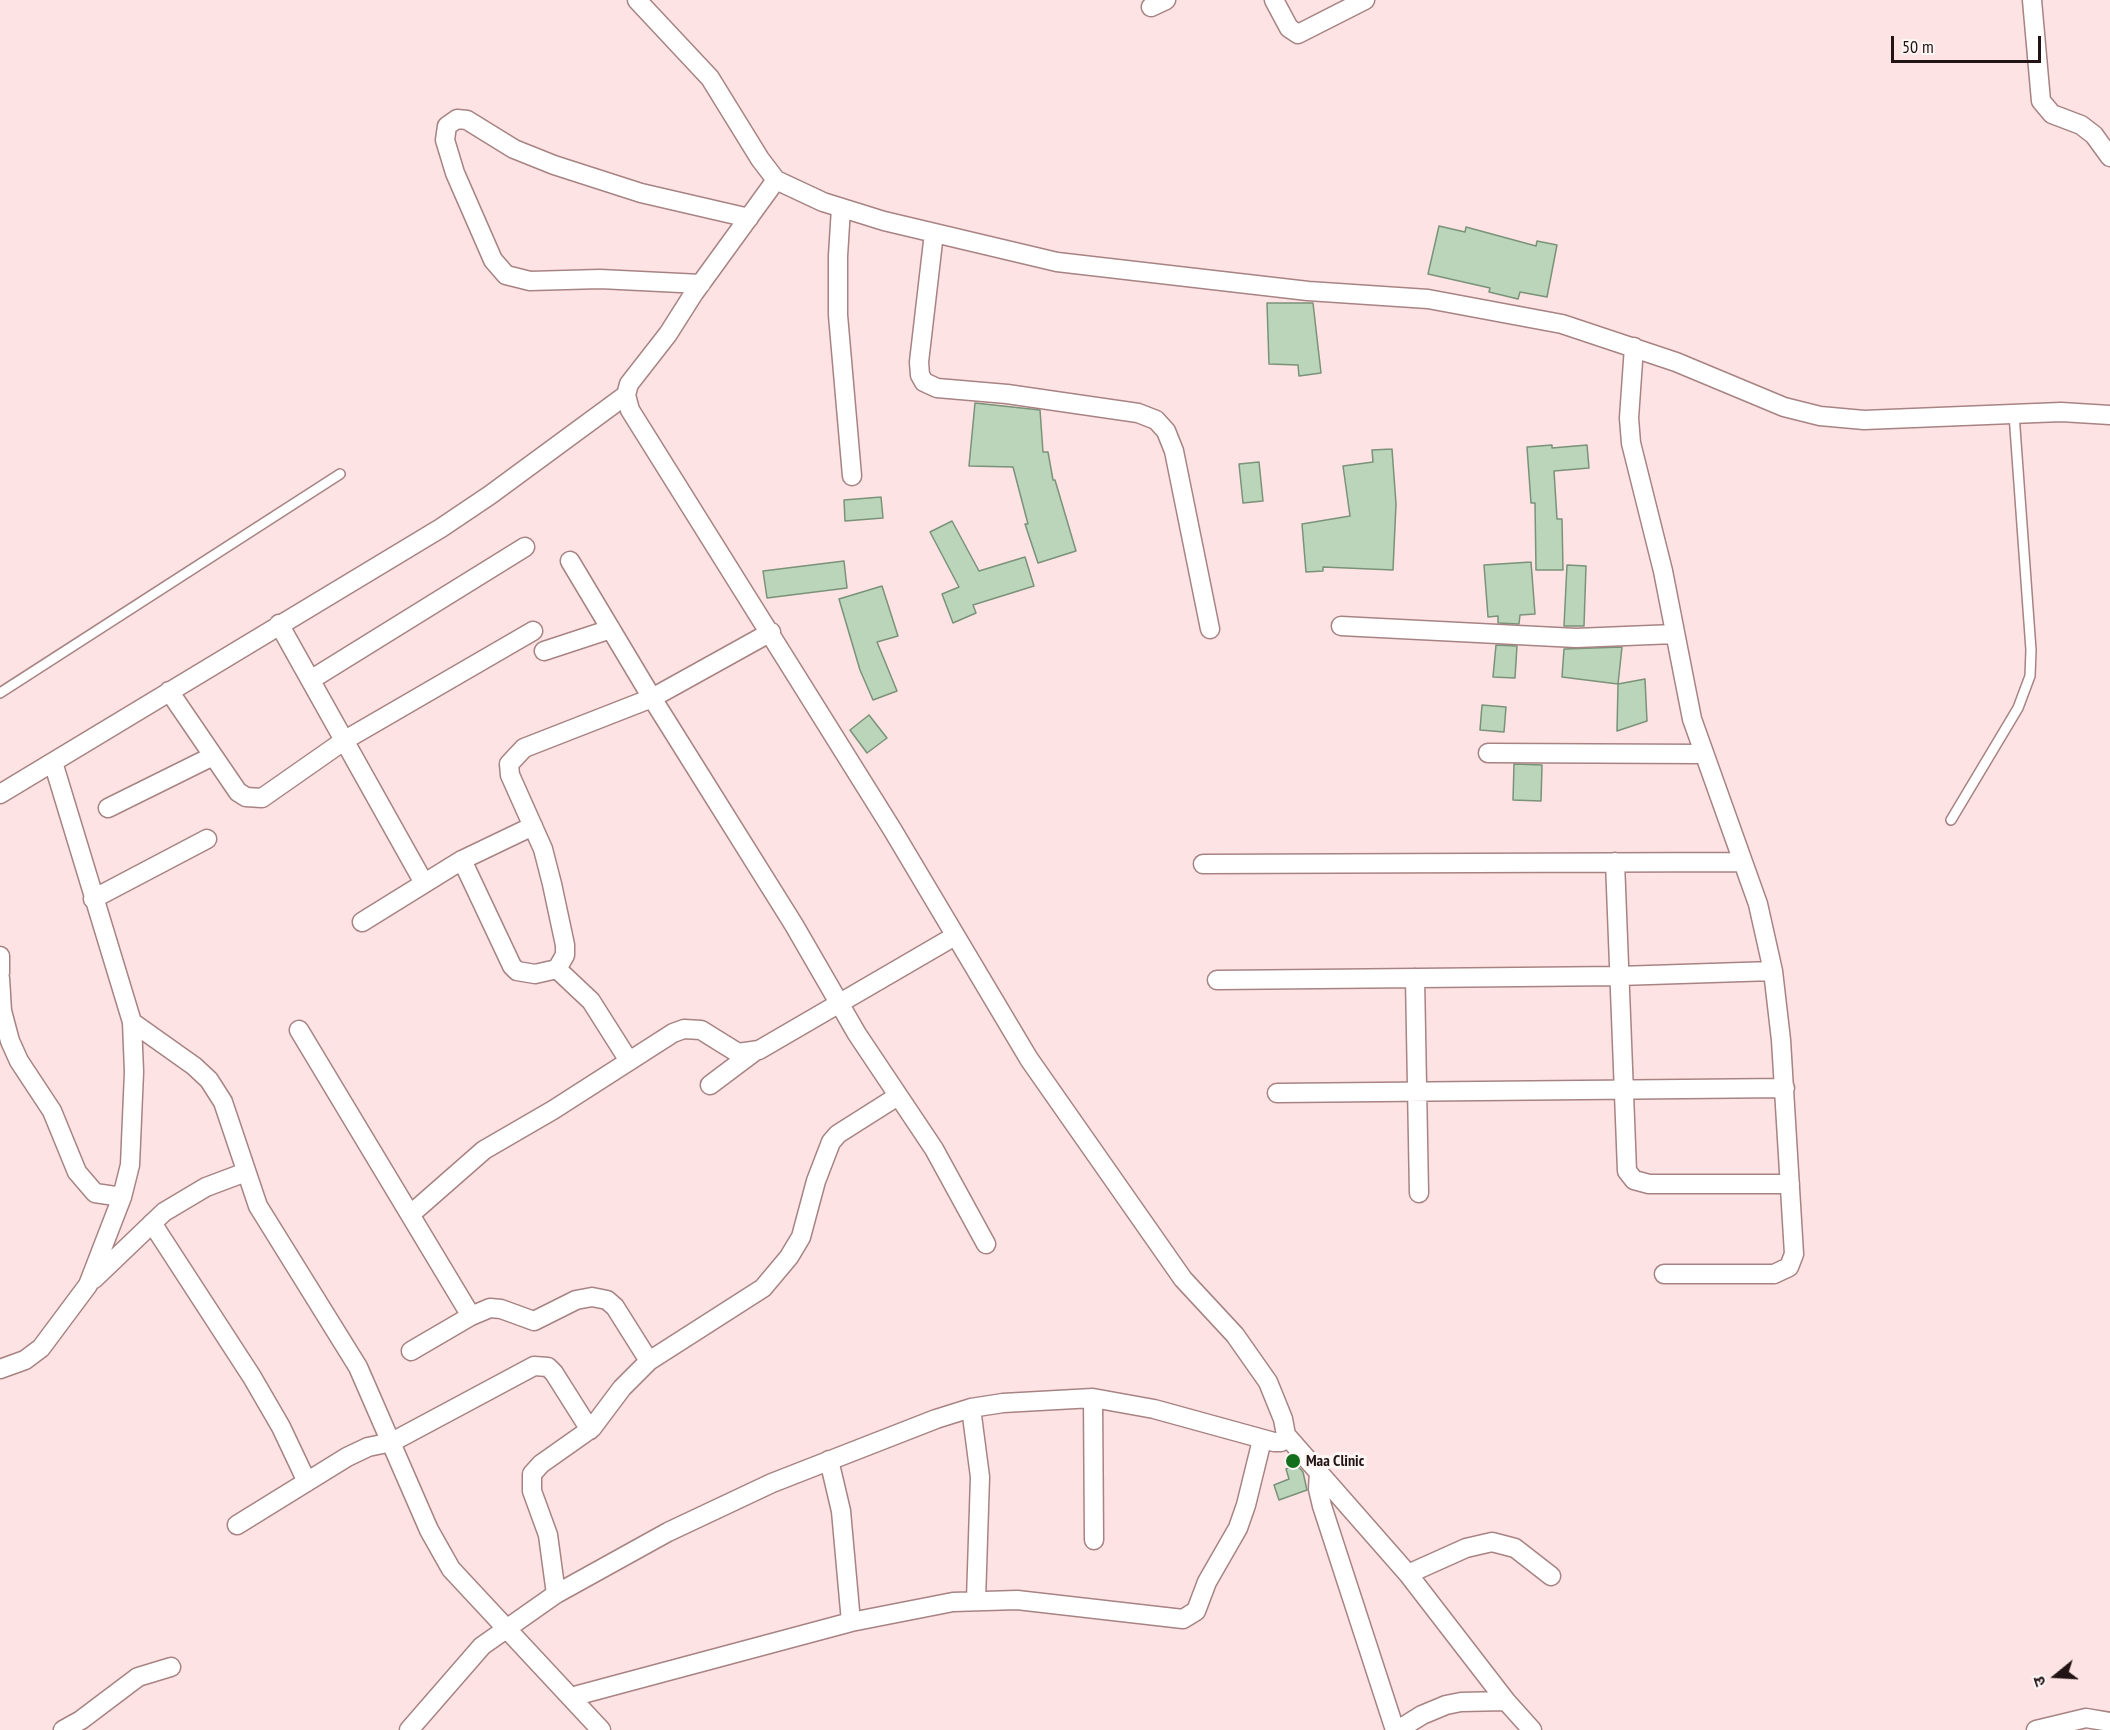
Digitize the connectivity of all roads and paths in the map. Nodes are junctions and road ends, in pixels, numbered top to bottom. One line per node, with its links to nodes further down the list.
1 (637, 0): 6 (street)
2 (1274, 0): 3 (street)
3 (1365, 0)
4 (2032, 0): 5 (street)
5 (2110, 157)
6 (776, 180): 7 (street); 8 (street)
7 (842, 208): 9 (street); 16 (street)
8 (749, 218): 10 (street); 10 (street)
9 (934, 233): 11 (street); 22 (street)
10 (701, 284): 12 (street)
11 (1634, 347): 13 (street); 25 (street)
12 (626, 395): 19 (street); 24 (street)
13 (2014, 414): 14 (street); 38 (lane)
14 (2110, 415)
15 (340, 474): 29 (lane)
16 (852, 476)
17 (525, 547): 27 (street)
18 (570, 561): 21 (street)
19 (279, 624): 27 (street); 28 (street)
20 (1341, 627): 25 (street)
21 (611, 629): 26 (street); 30 (street)
22 (1210, 629)
23 (533, 631): 31 (street)
24 (771, 632): 30 (street); 48 (street)
25 (1675, 634): 33 (street)
26 (544, 651)
27 (312, 679): 31 (street)
28 (169, 691): 34 (street); 35 (street)
29 (0, 693)
30 (652, 698): 39 (street); 56 (street)
31 (345, 740): 34 (street); 45 (street)
32 (1488, 753): 33 (street)
33 (1703, 754): 43 (street)
34 (213, 756): 37 (street)
35 (52, 762): 36 (street); 46 (street)
36 (0, 794)
37 (108, 808)
38 (1951, 820)
39 (533, 826): 41 (street); 50 (street)
40 (207, 839): 46 (street)
41 (462, 860): 45 (street); 50 (street)
42 (1615, 862): 43 (street); 44 (street); 53 (street)
43 (1743, 862): 51 (street)
44 (1203, 864)
45 (424, 884): 47 (street)
46 (93, 898): 57 (street)
47 (362, 922)
48 (955, 936): 56 (street); 83 (street)
49 (0, 956): 52 (street)
50 (557, 969): 60 (street)
51 (1773, 971): 53 (street); 62 (street)
52 (0, 976): 70 (street)
53 (1619, 976): 54 (street); 63 (street)
54 (1415, 978): 55 (street); 64 (street)
55 (1217, 980)
56 (838, 1004): 59 (street); 66 (street)
57 (132, 1022): 67 (street); 70 (street)
58 (298, 1030): 71 (street)
59 (754, 1052): 60 (street); 61 (street)
60 (629, 1061): 71 (street)
61 (710, 1085)
62 (1785, 1088): 63 (street); 68 (street)
63 (1622, 1090): 64 (street); 68 (street)
64 (1418, 1091): 65 (street); 69 (street)
65 (1276, 1093)
66 (898, 1096): 73 (street); 78 (street)
67 (246, 1172): 72 (street); 85 (street)
68 (1790, 1184): 74 (street)
69 (1419, 1192)
70 (122, 1197): 75 (street)
71 (411, 1214): 76 (street)
72 (152, 1223): 75 (street); 88 (street)
73 (986, 1244)
74 (1664, 1274)
75 (88, 1285): 79 (street)
76 (471, 1316): 77 (street); 78 (street)
77 (411, 1351)
78 (649, 1361): 82 (street)
79 (0, 1369)
80 (1093, 1398): 81 (street); 84 (street); 90 (street)
81 (971, 1408): 86 (street); 94 (street)
82 (590, 1430): 85 (street); 93 (street)
83 (1286, 1435): 84 (street); 87 (street)
84 (1262, 1440): 94 (street)
85 (392, 1442): 88 (street); 96 (street)
86 (829, 1460): 93 (street); 95 (street)
87 (1319, 1472): 91 (street); 104 (street)
88 (307, 1482): 89 (street)
89 (237, 1525)
90 (1094, 1540)
91 (1408, 1574): 92 (street); 99 (street)
92 (1551, 1576)
93 (556, 1594): 96 (street)
94 (976, 1600): 95 (street)
95 (851, 1622): 98 (street)
96 (505, 1628): 98 (street); 102 (street)
97 (171, 1667): 101 (street)
98 (571, 1697): 103 (street)
99 (1506, 1701): 104 (street); 105 (street)
100 (2107, 1720): 106 (street)
101 (63, 1730)
102 (409, 1730)
103 (601, 1730)
104 (1396, 1730)
105 (1532, 1730)
106 (2036, 1730)

